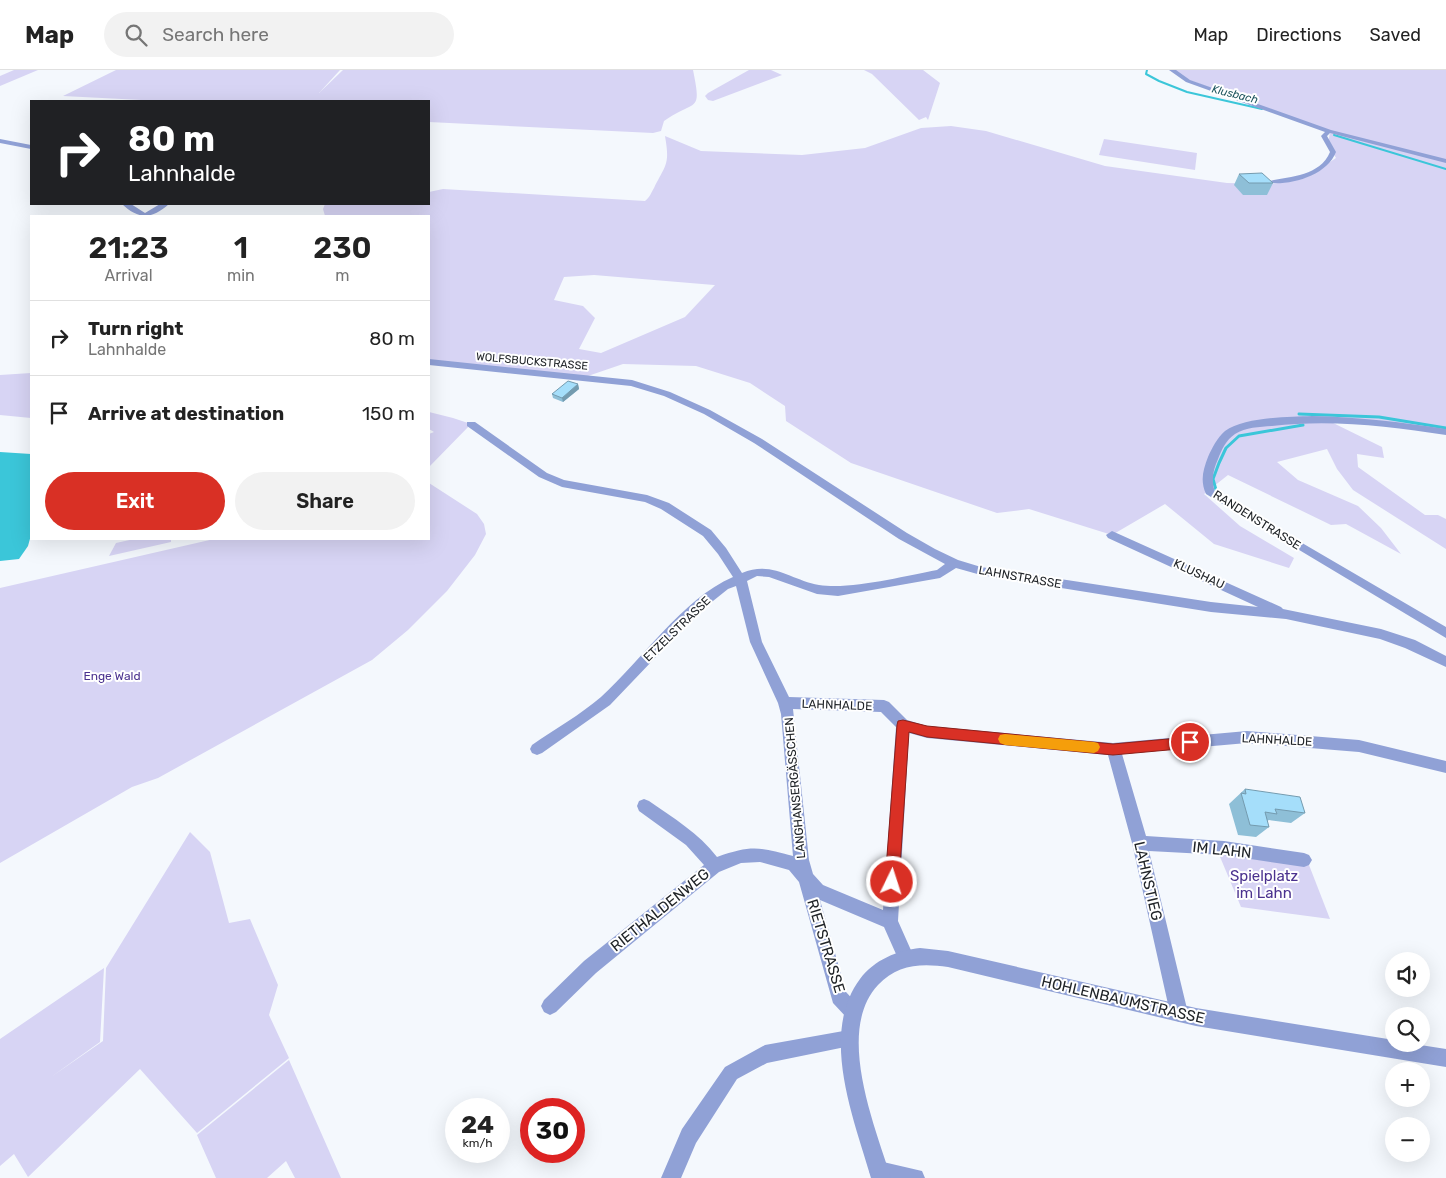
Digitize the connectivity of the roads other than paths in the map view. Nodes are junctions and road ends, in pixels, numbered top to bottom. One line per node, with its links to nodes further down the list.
1 (1172, 70): 2 (street)
2 (1329, 131): 5 (street); 6 (street)
3 (0, 141): 4 (street)
4 (30, 147)
5 (1446, 161)
6 (1272, 182)
7 (128, 205): 9 (street)
8 (163, 205): 10 (street)
9 (143, 215)
10 (147, 215)
11 (430, 362): 12 (street, WOLFSBUCKSTRASSE)
12 (632, 383): 16 (street, LAHNSTRASSE)
13 (471, 424): 17 (street, LANGHANSERGÄSSCHEN)
14 (1446, 432): 19 (street, RANDENSTRASSE)
15 (1112, 535): 18 (street, KLUSHAU)
16 (954, 563): 17 (street, ETZELSTRASSE); 18 (street, LAHNSTRASSE)
17 (740, 579): 21 (street, LANGHANSERGÄSSCHEN); 23 (street, ETZELSTRASSE)
18 (1286, 614): 20 (street, LAHNSTRASSE)
19 (1446, 633)
20 (1446, 662)
21 (785, 703): 22 (street, LAHNHALDE); 30 (street, LANGHANSERGÄSSCHEN)
22 (903, 725): 24 (street, LAHNHALDE); 31 (street)
23 (537, 749)
24 (1113, 749): 25 (street, LAHNHALDE); 27 (street, LAHNSTIEG)
25 (1446, 767)
26 (644, 806): 29 (street)
27 (1140, 843): 28 (street, IM LAHN); 35 (street, LAHNSTIEG)
28 (1304, 860)
29 (714, 866): 30 (street, RIETHALDENWEG); 33 (street, RIETHALDENWEG)
30 (806, 877): 31 (street, RIETHALDENWEG); 34 (street, RIETSTRASSE)
31 (890, 922): 32 (street)
32 (906, 957): 34 (street, HOHLENBAUMSTRASSE); 35 (street, HOHLENBAUMSTRASSE)
33 (550, 1006)
34 (853, 1012): 36 (street, HOHLENBAUMSTRASSE)
35 (1179, 1013): 37 (street, HOHLENBAUMSTRASSE)
36 (849, 1039): 38 (street); 39 (street)
37 (1446, 1058)
38 (880, 1175): 40 (street)
39 (671, 1178)
40 (915, 1178)

